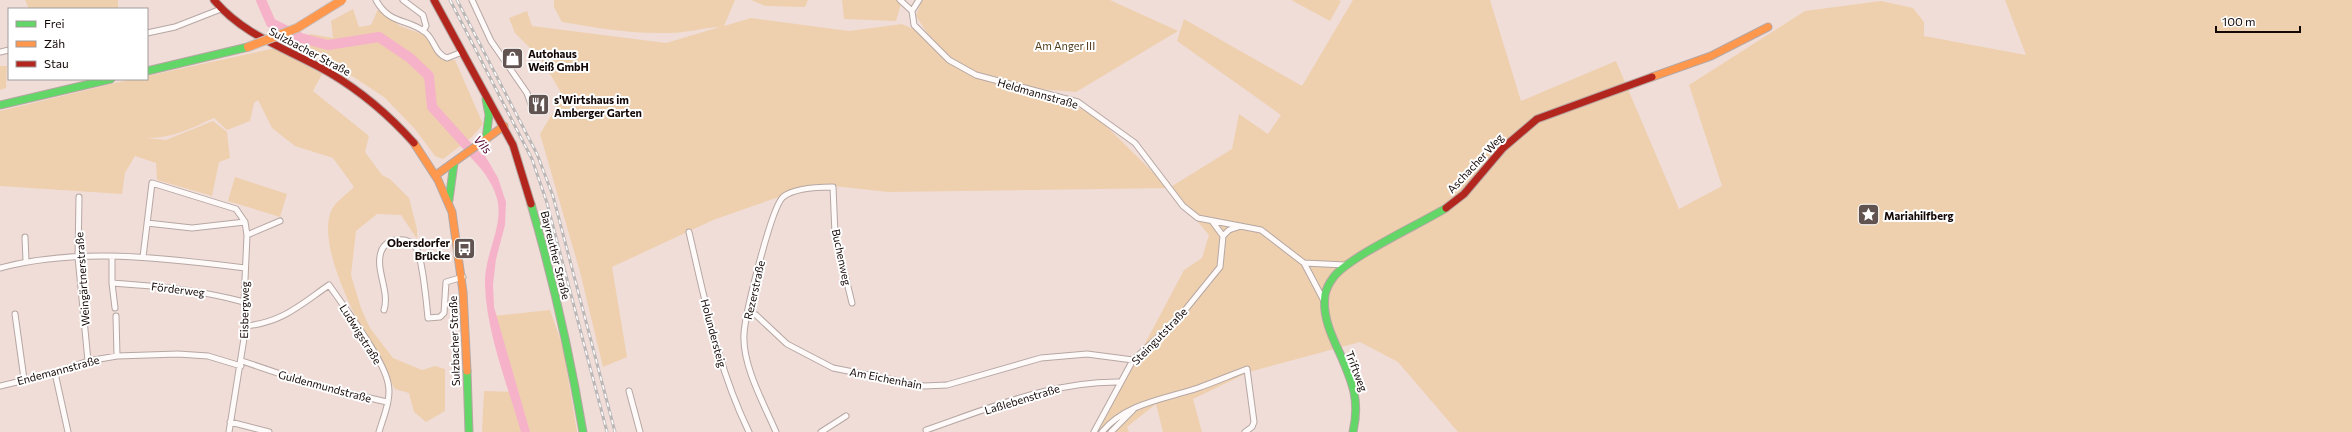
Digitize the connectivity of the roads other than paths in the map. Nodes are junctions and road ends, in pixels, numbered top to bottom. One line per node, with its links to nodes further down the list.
1 (214, 0): 9 (main road, Sulzbacher Straße)
2 (342, 0): 15 (main road, bridge)
3 (403, 0): 12 (street)
4 (434, 0): 14 (main road, Bayreuther Straße)
5 (472, 0): 19 (street)
6 (900, 0): 10 (street, Heldmannstraße)
7 (919, 0): 10 (street)
8 (377, 1): 12 (street)
9 (221, 9): 13 (street); 23 (main road, Sulzbacher Straße)
10 (912, 11): 28 (street, Heldmannstraße)
11 (1768, 27): 41 (main road, Aschacher Weg)
12 (423, 31): 14 (street)
13 (148, 33)
14 (462, 52): 17 (main road, Bayreuther Straße)
15 (148, 71)
16 (107, 80): 18 (main road)
17 (484, 91): 20 (main road, Bayreuther Straße); 21 (main road, Bayreuther Straße)
18 (0, 105)
19 (533, 110)
20 (504, 126): 21 (main road); 75 (main road, Bayreuther Straße)
21 (486, 139): 22 (main road)
22 (448, 171): 23 (main road); 26 (main road, Sulzbacher Straße)
23 (436, 174): 26 (main road, Sulzbacher Straße)
24 (833, 188): 48 (street, Buchenweg); 51 (street, Rezerstraße)
25 (79, 197): 37 (street, Weingärtnerstraße)
26 (449, 203): 44 (main road, Sulzbacher Straße)
27 (280, 221): 33 (street)
28 (1212, 221): 31 (street, Heldmannstraße); 34 (street)
29 (245, 222): 30 (street); 30 (street); 33 (street, Eisbergweg)
30 (147, 223): 38 (street)
31 (1241, 226): 34 (street); 40 (street, Heldmannstraße)
32 (689, 232): 77 (street, Holundersteig)
33 (247, 235): 43 (street, Eisbergweg)
34 (1223, 236): 57 (street, Steingutstraße)
35 (25, 237): 39 (street)
36 (112, 256): 37 (street); 38 (street); 45 (street)
37 (78, 257): 39 (street); 58 (street, Weingärtnerstraße)
38 (143, 257): 43 (street)
39 (26, 261): 42 (street)
40 (1304, 263): 41 (street); 47 (street)
41 (1345, 265): 47 (main road, Aschacher Weg)
42 (0, 268)
43 (245, 268): 46 (street, Eisbergweg)
44 (462, 277): 50 (street); 74 (main road, Sulzbacher Straße)
45 (112, 283): 46 (street, Förderweg); 49 (street)
46 (244, 302): 54 (street, Eisbergweg)
47 (1324, 302): 55 (main road, Aschacher Weg)
48 (852, 303)
49 (115, 308)
50 (384, 310)
51 (748, 313): 57 (street, Am Eichenhain); 78 (street, Rezerstraße)
52 (15, 314): 61 (street)
53 (116, 316): 56 (street)
54 (246, 326): 59 (street, Eisbergweg); 65 (street, Ludwigstraße)
55 (1334, 341): 84 (main road, Triftweg)
56 (117, 356): 58 (street, Endemannstraße); 59 (street, Endemannstraße)
57 (1133, 360): 62 (street, Steingutstraße)
58 (88, 361): 60 (street, Endemannstraße)
59 (241, 364): 65 (street, Guldenmundstraße); 68 (street, Eisbergweg)
60 (55, 373): 61 (street, Endemannstraße); 70 (street)
61 (24, 379): 63 (street, Endemannstraße)
62 (1120, 382): 69 (street, Laßlebenstraße); 80 (street, Steingutstraße)
63 (0, 386)
64 (629, 390): 76 (street)
65 (387, 402): 73 (street, Ludwigstraße)
66 (1138, 406): 81 (street); 82 (street); 83 (street)
67 (846, 416): 79 (street)
68 (230, 422): 71 (street, Eisbergweg); 72 (street)
69 (926, 430)
70 (68, 432)
71 (228, 432)
72 (269, 432)
73 (379, 432)
74 (468, 432)
75 (583, 432)
76 (640, 432)
77 (749, 432)
78 (776, 432)
79 (821, 432)
80 (1094, 432)
81 (1102, 432)
82 (1111, 432)
83 (1245, 432)
84 (1353, 432)

